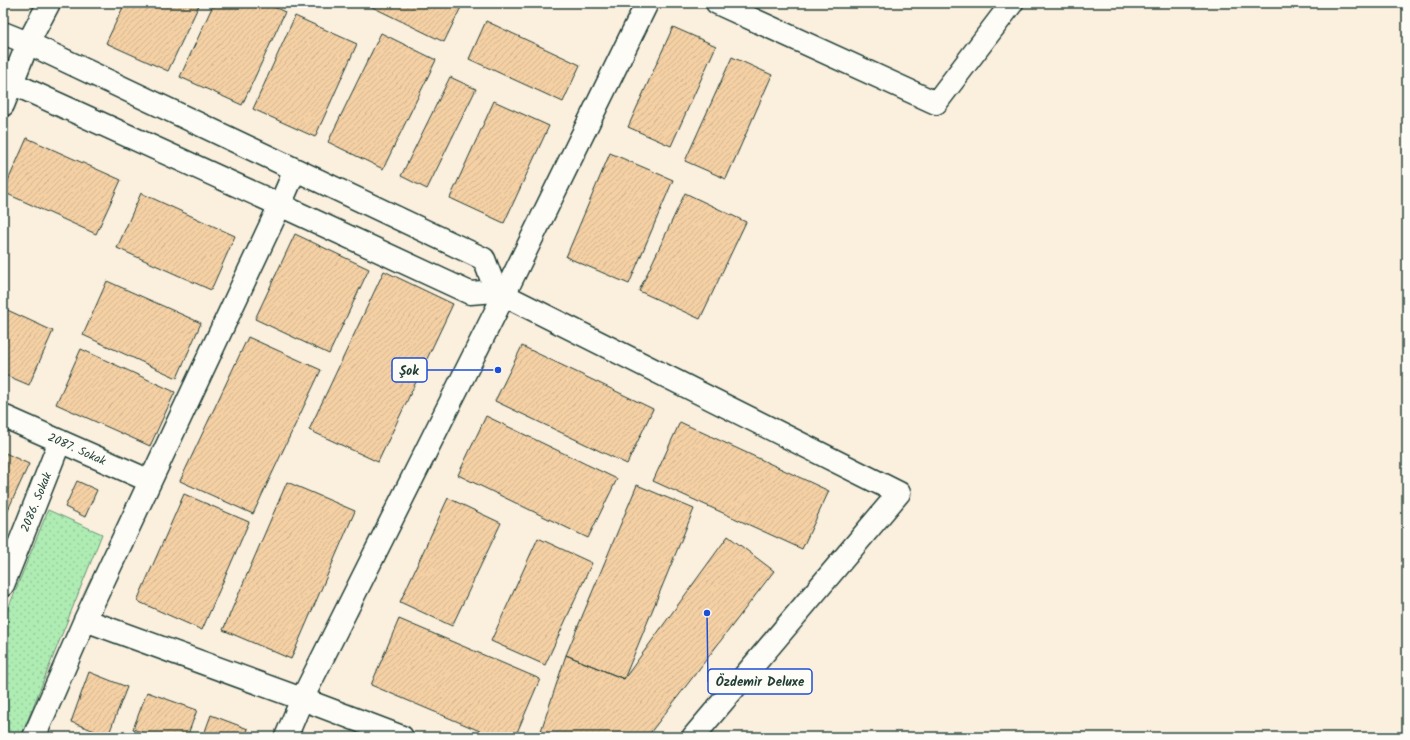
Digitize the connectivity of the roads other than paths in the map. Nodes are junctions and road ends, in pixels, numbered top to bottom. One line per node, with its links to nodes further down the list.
1 (49, 3): 6 (street)
2 (647, 3): 11 (street)
3 (717, 3): 4 (street)
4 (1012, 3)
5 (3, 33): 6 (street)
6 (28, 43): 7 (street); 9 (street)
7 (8, 81): 8 (street); 10 (street)
8 (3, 105)
9 (295, 170): 10 (street); 11 (street)
10 (280, 205): 11 (street); 14 (street)
11 (500, 293): 17 (street); 21 (street)
12 (3, 416): 13 (street, 2087. Sokak)
13 (60, 441): 14 (street, 2087. Sokak); 15 (street, 2086. Sokak)
14 (150, 481): 16 (street)
15 (3, 585)
16 (85, 620): 17 (street); 18 (street)
17 (302, 699): 19 (street); 20 (street)
18 (34, 737)
19 (286, 737)
20 (402, 737)
21 (693, 737)

